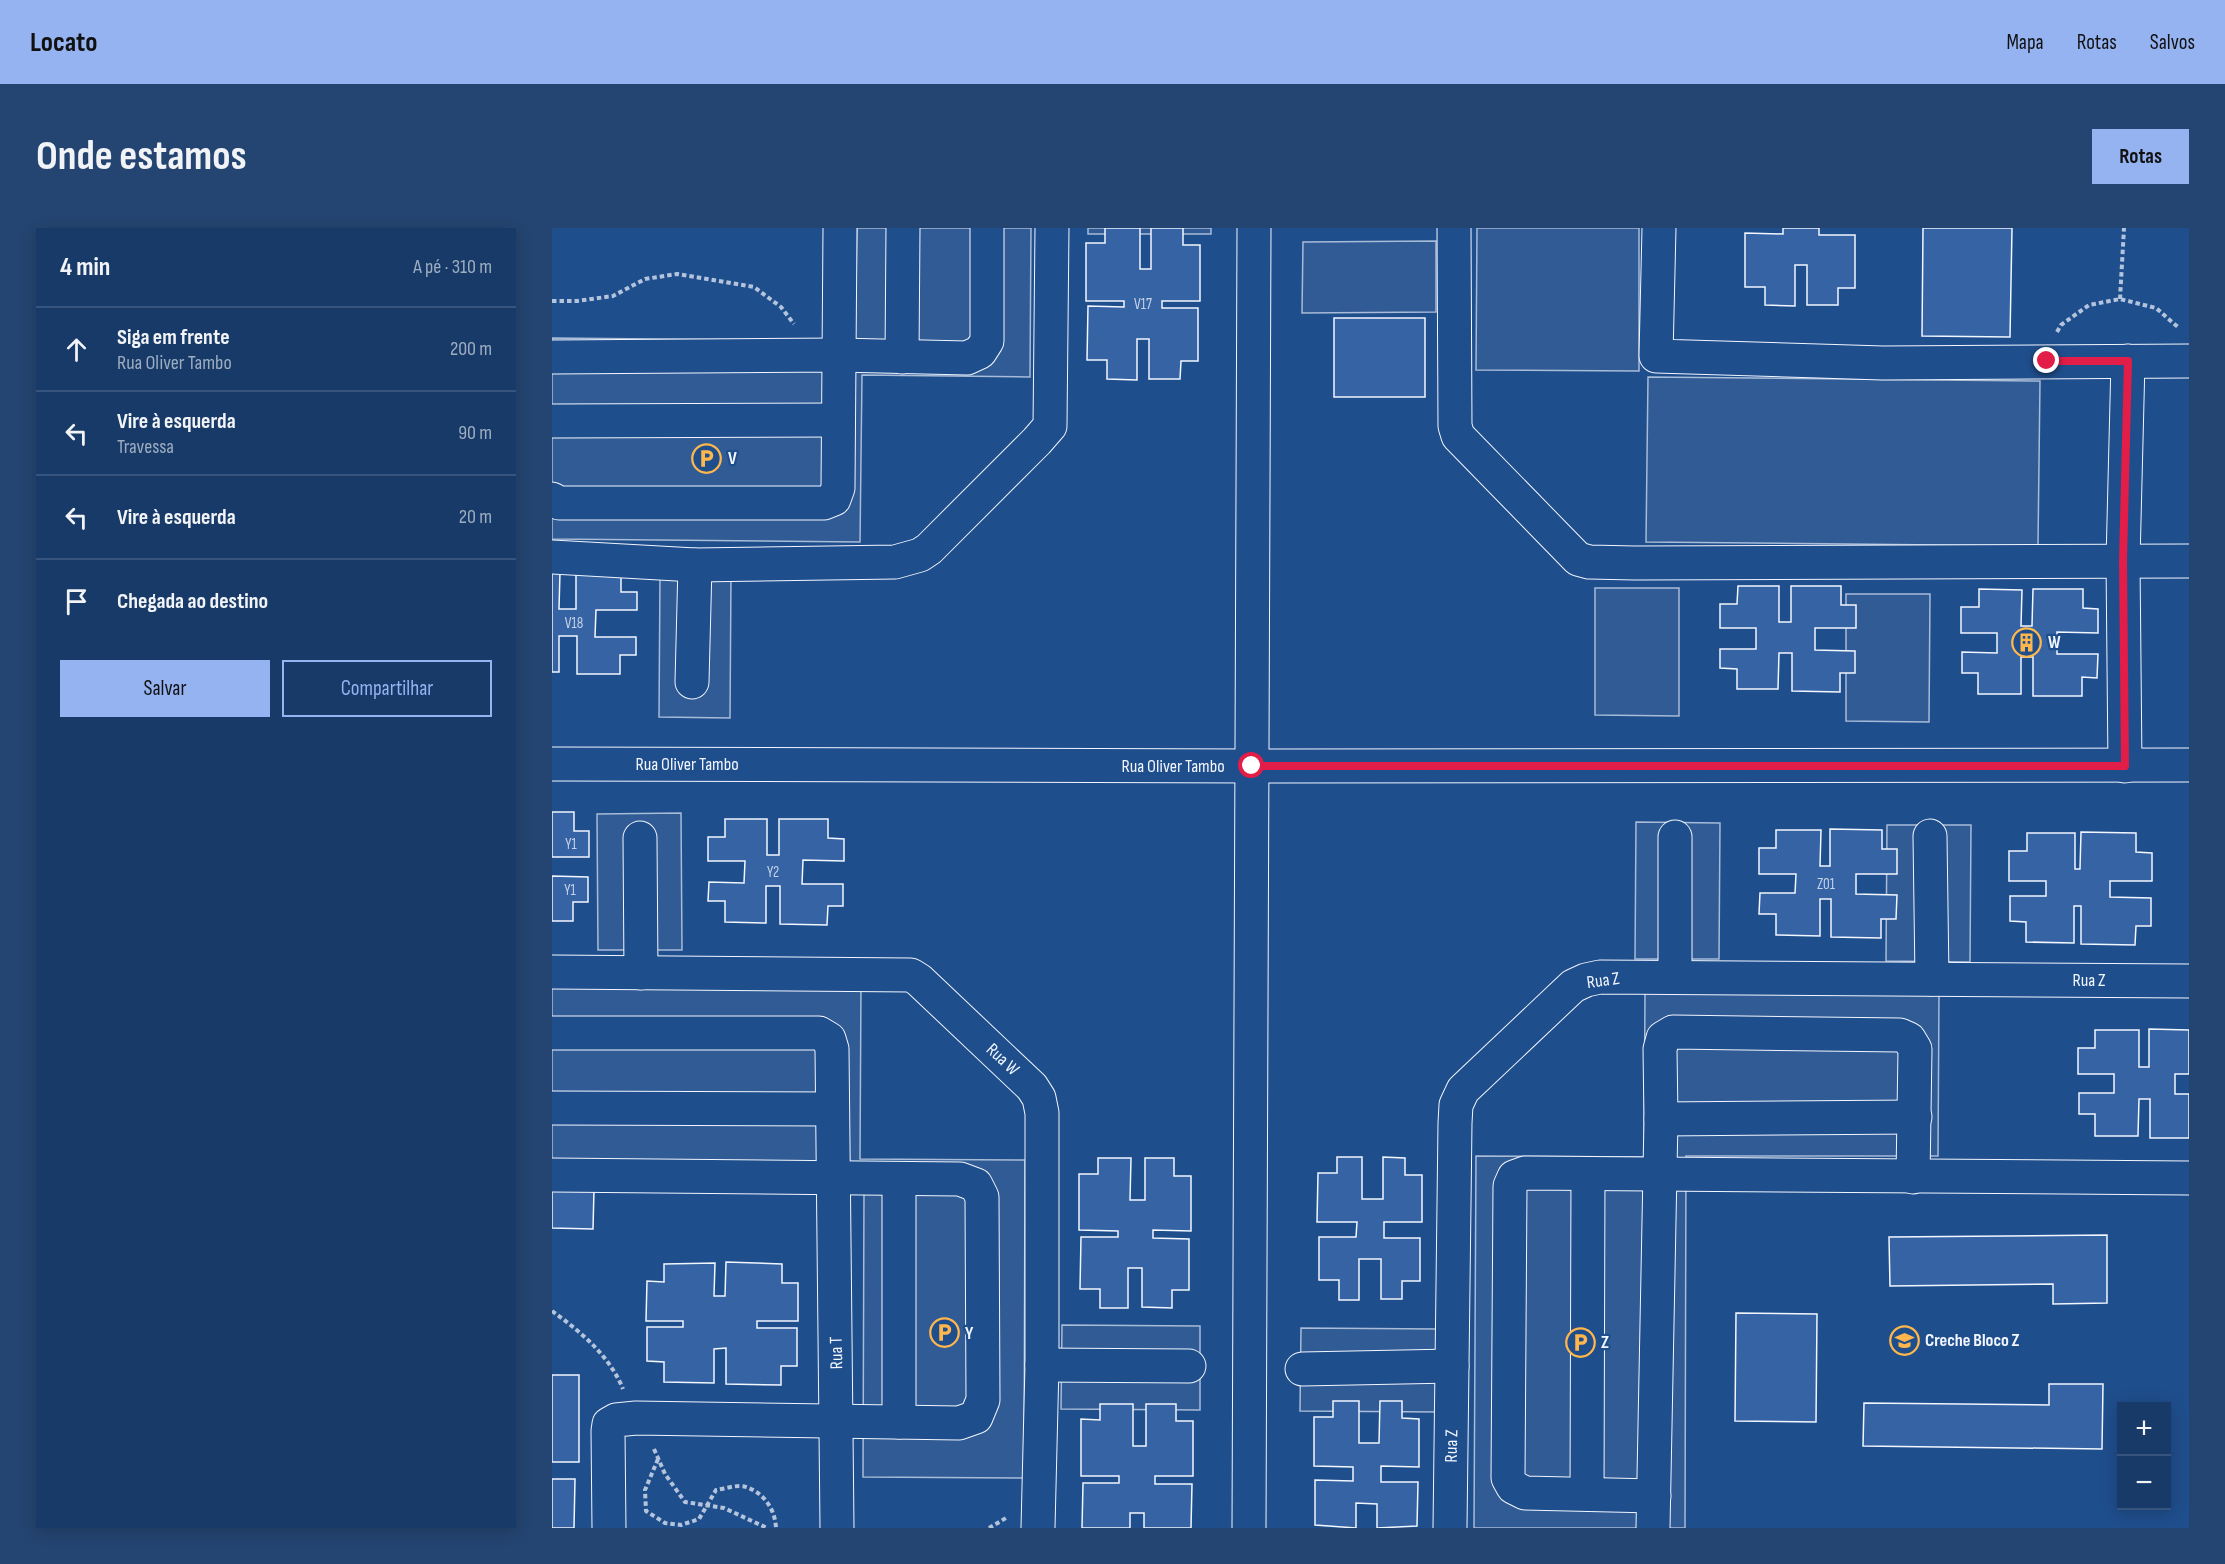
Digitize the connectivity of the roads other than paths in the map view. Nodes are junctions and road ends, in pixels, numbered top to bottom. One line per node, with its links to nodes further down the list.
1 (840, 228): 8 (street)
2 (903, 228): 10 (street)
3 (987, 228): 10 (street)
4 (1052, 228): 19 (street)
5 (1254, 228): 23 (street)
6 (1454, 228): 17 (street)
7 (1659, 228): 11 (street)
8 (828, 355): 9 (street); 10 (street); 13 (street)
9 (552, 357)
10 (902, 357)
11 (2128, 361): 12 (street); 17 (street)
12 (2188, 361)
13 (838, 420): 14 (street); 15 (street)
14 (552, 421)
15 (552, 499)
16 (552, 557): 19 (street)
17 (2123, 561): 18 (street); 24 (street)
18 (2189, 561)
19 (695, 565): 20 (street)
20 (693, 682)
21 (552, 764): 23 (street, Rua Oliver Tambo)
22 (2189, 765): 24 (street, Rua Oliver Tambo)
23 (1252, 766): 24 (street, Rua Oliver Tambo); 56 (street)
24 (2125, 766)
25 (1930, 836): 31 (street)
26 (1675, 837): 30 (street)
27 (640, 838): 29 (street)
28 (552, 972): 29 (street, Rua W)
29 (641, 973): 45 (street, Rua W)
30 (1675, 976): 31 (street, Rua Z); 47 (street, Rua Z)
31 (1932, 979): 32 (street, Rua Z)
32 (2189, 981)
33 (552, 1033): 35 (street, Rua T)
34 (552, 1108): 35 (street)
35 (832, 1108): 42 (street, Rua T)
36 (1915, 1117): 37 (street); 37 (street); 41 (street)
37 (1661, 1119): 39 (street)
38 (1588, 1174): 39 (street); 51 (street); 51 (street)
39 (1659, 1174): 41 (street); 52 (street)
40 (552, 1175): 42 (street)
41 (1913, 1177): 43 (street)
42 (834, 1178): 44 (street); 49 (street, Rua T)
43 (2189, 1178)
44 (899, 1179): 50 (street); 50 (street)
45 (1042, 1365): 46 (street); 55 (street, Rua W)
46 (1189, 1366)
47 (1452, 1366): 48 (street); 57 (street, Rua Z)
48 (1302, 1369)
49 (836, 1421): 50 (street); 53 (street); 54 (street, Rua T)
50 (899, 1422)
51 (1587, 1494): 52 (street)
52 (1653, 1496): 58 (street)
53 (609, 1528)
54 (837, 1528)
55 (1038, 1528)
56 (1250, 1528)
57 (1450, 1528)
58 (1653, 1528)

